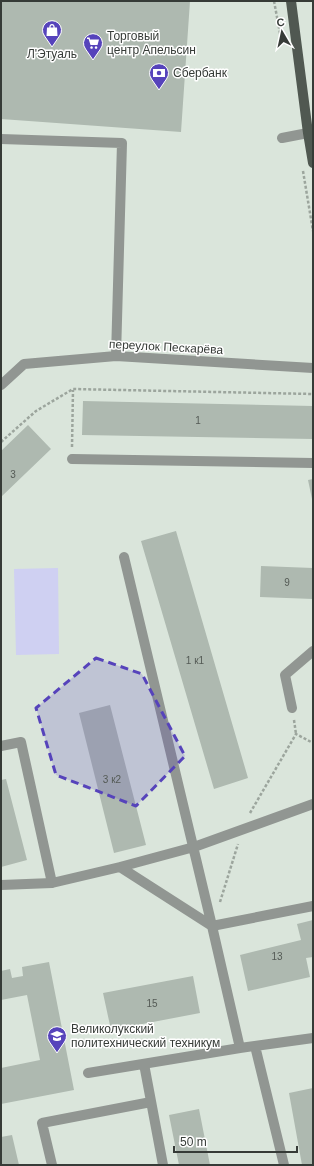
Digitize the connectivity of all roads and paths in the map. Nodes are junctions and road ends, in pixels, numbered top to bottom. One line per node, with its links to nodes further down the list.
1 (291, 1): 2 (main road)
2 (310, 132): 3 (street); 5 (main road)
3 (282, 138)
4 (1, 139): 6 (street)
5 (313, 163)
6 (116, 356): 7 (street, переулок Пескарёва); 8 (street, переулок Пескарёва)
7 (313, 368)
8 (1, 385)
9 (73, 389): 10 (path); 11 (path); 12 (path)
10 (313, 394)
11 (1, 442)
12 (72, 459): 13 (street)
13 (313, 463)
14 (124, 557): 19 (street)
15 (313, 651): 16 (street)
16 (292, 708)
17 (1, 746): 21 (street)
18 (313, 804): 19 (street)
19 (194, 847): 20 (street); 24 (street)
20 (120, 867): 21 (street); 24 (street)
21 (52, 883): 22 (street)
22 (1, 885)
23 (313, 906): 24 (street)
24 (212, 926): 27 (street)
25 (313, 1038): 26 (street)
26 (255, 1046): 27 (street); 33 (street)
27 (240, 1048): 28 (street)
28 (144, 1064): 29 (street); 30 (street)
29 (88, 1073)
30 (152, 1102): 31 (street); 32 (street)
31 (52, 1165)
32 (163, 1165)
33 (284, 1165)

